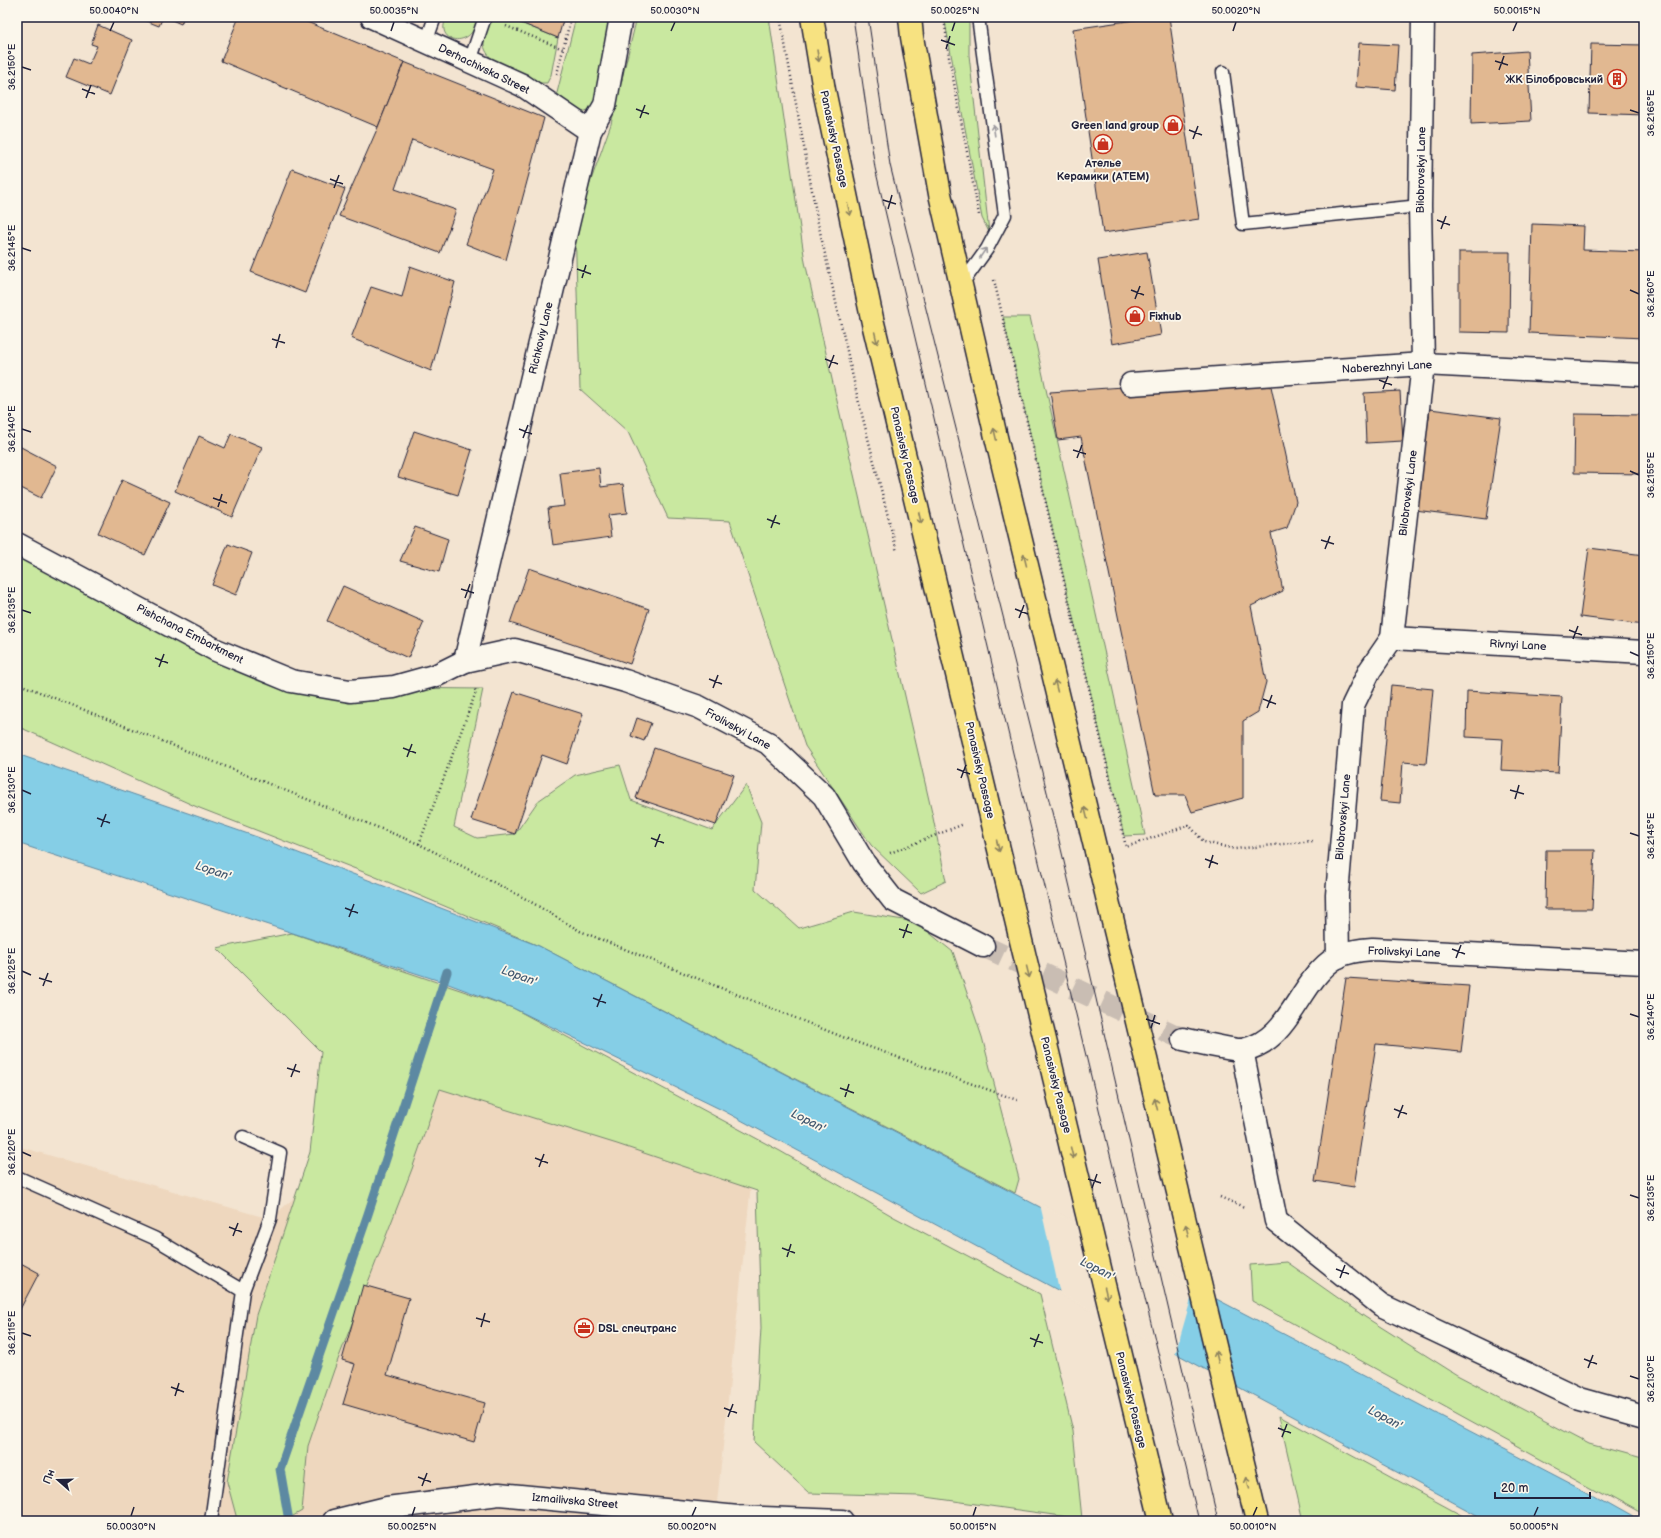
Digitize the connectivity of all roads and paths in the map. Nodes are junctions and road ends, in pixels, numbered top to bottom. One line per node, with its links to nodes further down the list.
1 (372, 17): 11 (street, Derhachivska Street)
2 (435, 17): 11 (lane)
3 (571, 17): 12 (path)
4 (621, 17): 16 (street, Richkoviy Lane)
5 (812, 17): 45 (main road, Panasivsky Passage, one-way to 45, bridge)
6 (910, 17): 19 (main road)
7 (944, 17): 18 (path)
8 (978, 17): 18 (lane, one-way to 8)
9 (1423, 17): 17 (street, Bilobrovskyi Lane)
10 (484, 20): 12 (path); 13 (lane)
11 (426, 42): 13 (street, Derhachivska Street)
12 (563, 49): 15 (path)
13 (470, 61): 15 (street, Derhachivska Street)
14 (1224, 72): 17 (lane)
15 (550, 104): 16 (street, Derhachivska Street)
16 (590, 131): 26 (street, Richkoviy Lane)
17 (1420, 206): 20 (street, Bilobrovskyi Lane)
18 (987, 249): 19 (lane, one-way to 18); 29 (path)
19 (961, 286): 46 (main road, one-way to 19, bridge)
20 (1423, 364): 21 (street, Naberezhnyi Lane); 22 (street, Naberezhnyi Lane); 24 (street, Bilobrovskyi Lane)
21 (1644, 375)
22 (1131, 384)
23 (17, 544): 26 (street, Pishchana Embarkment)
24 (1392, 638): 25 (street, Rivnyi Lane); 29 (street, Bilobrovskyi Lane)
25 (1644, 652)
26 (464, 661): 30 (path); 31 (street, Frolivskyi Lane)
27 (17, 683): 30 (path)
28 (966, 823): 31 (path)
29 (1341, 838): 33 (street, Bilobrovskyi Lane)
30 (419, 844): 37 (path)
31 (864, 863): 32 (street, Frolivskyi Lane)
32 (983, 946)
33 (1338, 957): 34 (street, Frolivskyi Lane); 36 (street, Frolivskyi Lane)
34 (1644, 964)
35 (1183, 1038): 36 (street)
36 (1242, 1050): 41 (street)
37 (1017, 1100)
38 (243, 1136): 40 (lane)
39 (17, 1177): 40 (lane)
40 (243, 1291): 42 (lane)
41 (1644, 1417)
42 (211, 1521)
43 (334, 1521): 44 (street, Izmailivska Street)
44 (842, 1521)
45 (1160, 1521)
46 (1257, 1521)

